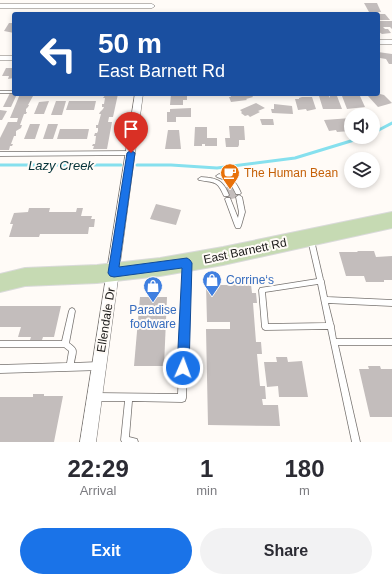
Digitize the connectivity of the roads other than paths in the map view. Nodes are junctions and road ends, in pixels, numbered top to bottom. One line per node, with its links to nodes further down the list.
1 (64, 3): 2 (street); 3 (street)
2 (152, 3)
3 (0, 6)
4 (380, 42): 5 (street)
5 (392, 42)
6 (0, 58): 7 (street)
7 (12, 58)
8 (0, 92): 9 (lane)
9 (12, 92)
10 (139, 96): 12 (street, Ellendale Dr)
11 (0, 154): 12 (lane)
12 (131, 157): 19 (street, Ellendale Dr)
13 (219, 176): 14 (lane)
14 (201, 179)
15 (392, 220): 16 (main road, East Barnett Rd)
16 (311, 237): 17 (main road, East Barnett Rd); 21 (lane)
17 (187, 263): 19 (main road, East Barnett Rd); 35 (lane)
18 (0, 270): 20 (main road, East Barnett Rd)
19 (114, 273): 20 (main road, East Barnett Rd); 31 (street, Ellendale Dr)
20 (25, 277): 22 (main road, East Barnett Rd)
21 (321, 281): 23 (lane); 26 (lane)
22 (0, 282)
23 (325, 300): 24 (lane); 26 (lane)
24 (392, 303)
25 (72, 311): 30 (lane)
26 (331, 326): 27 (lane)
27 (334, 342): 28 (lane); 38 (lane)
28 (392, 342)
29 (0, 344): 30 (lane)
30 (65, 344): 32 (lane)
31 (99, 366): 32 (lane); 34 (street, Ellendale Dr)
32 (70, 367): 33 (lane)
33 (0, 369)
34 (94, 397): 35 (lane); 36 (street, Ellendale Dr)
35 (129, 398): 37 (lane)
36 (88, 442)
37 (134, 442)
38 (356, 442)

